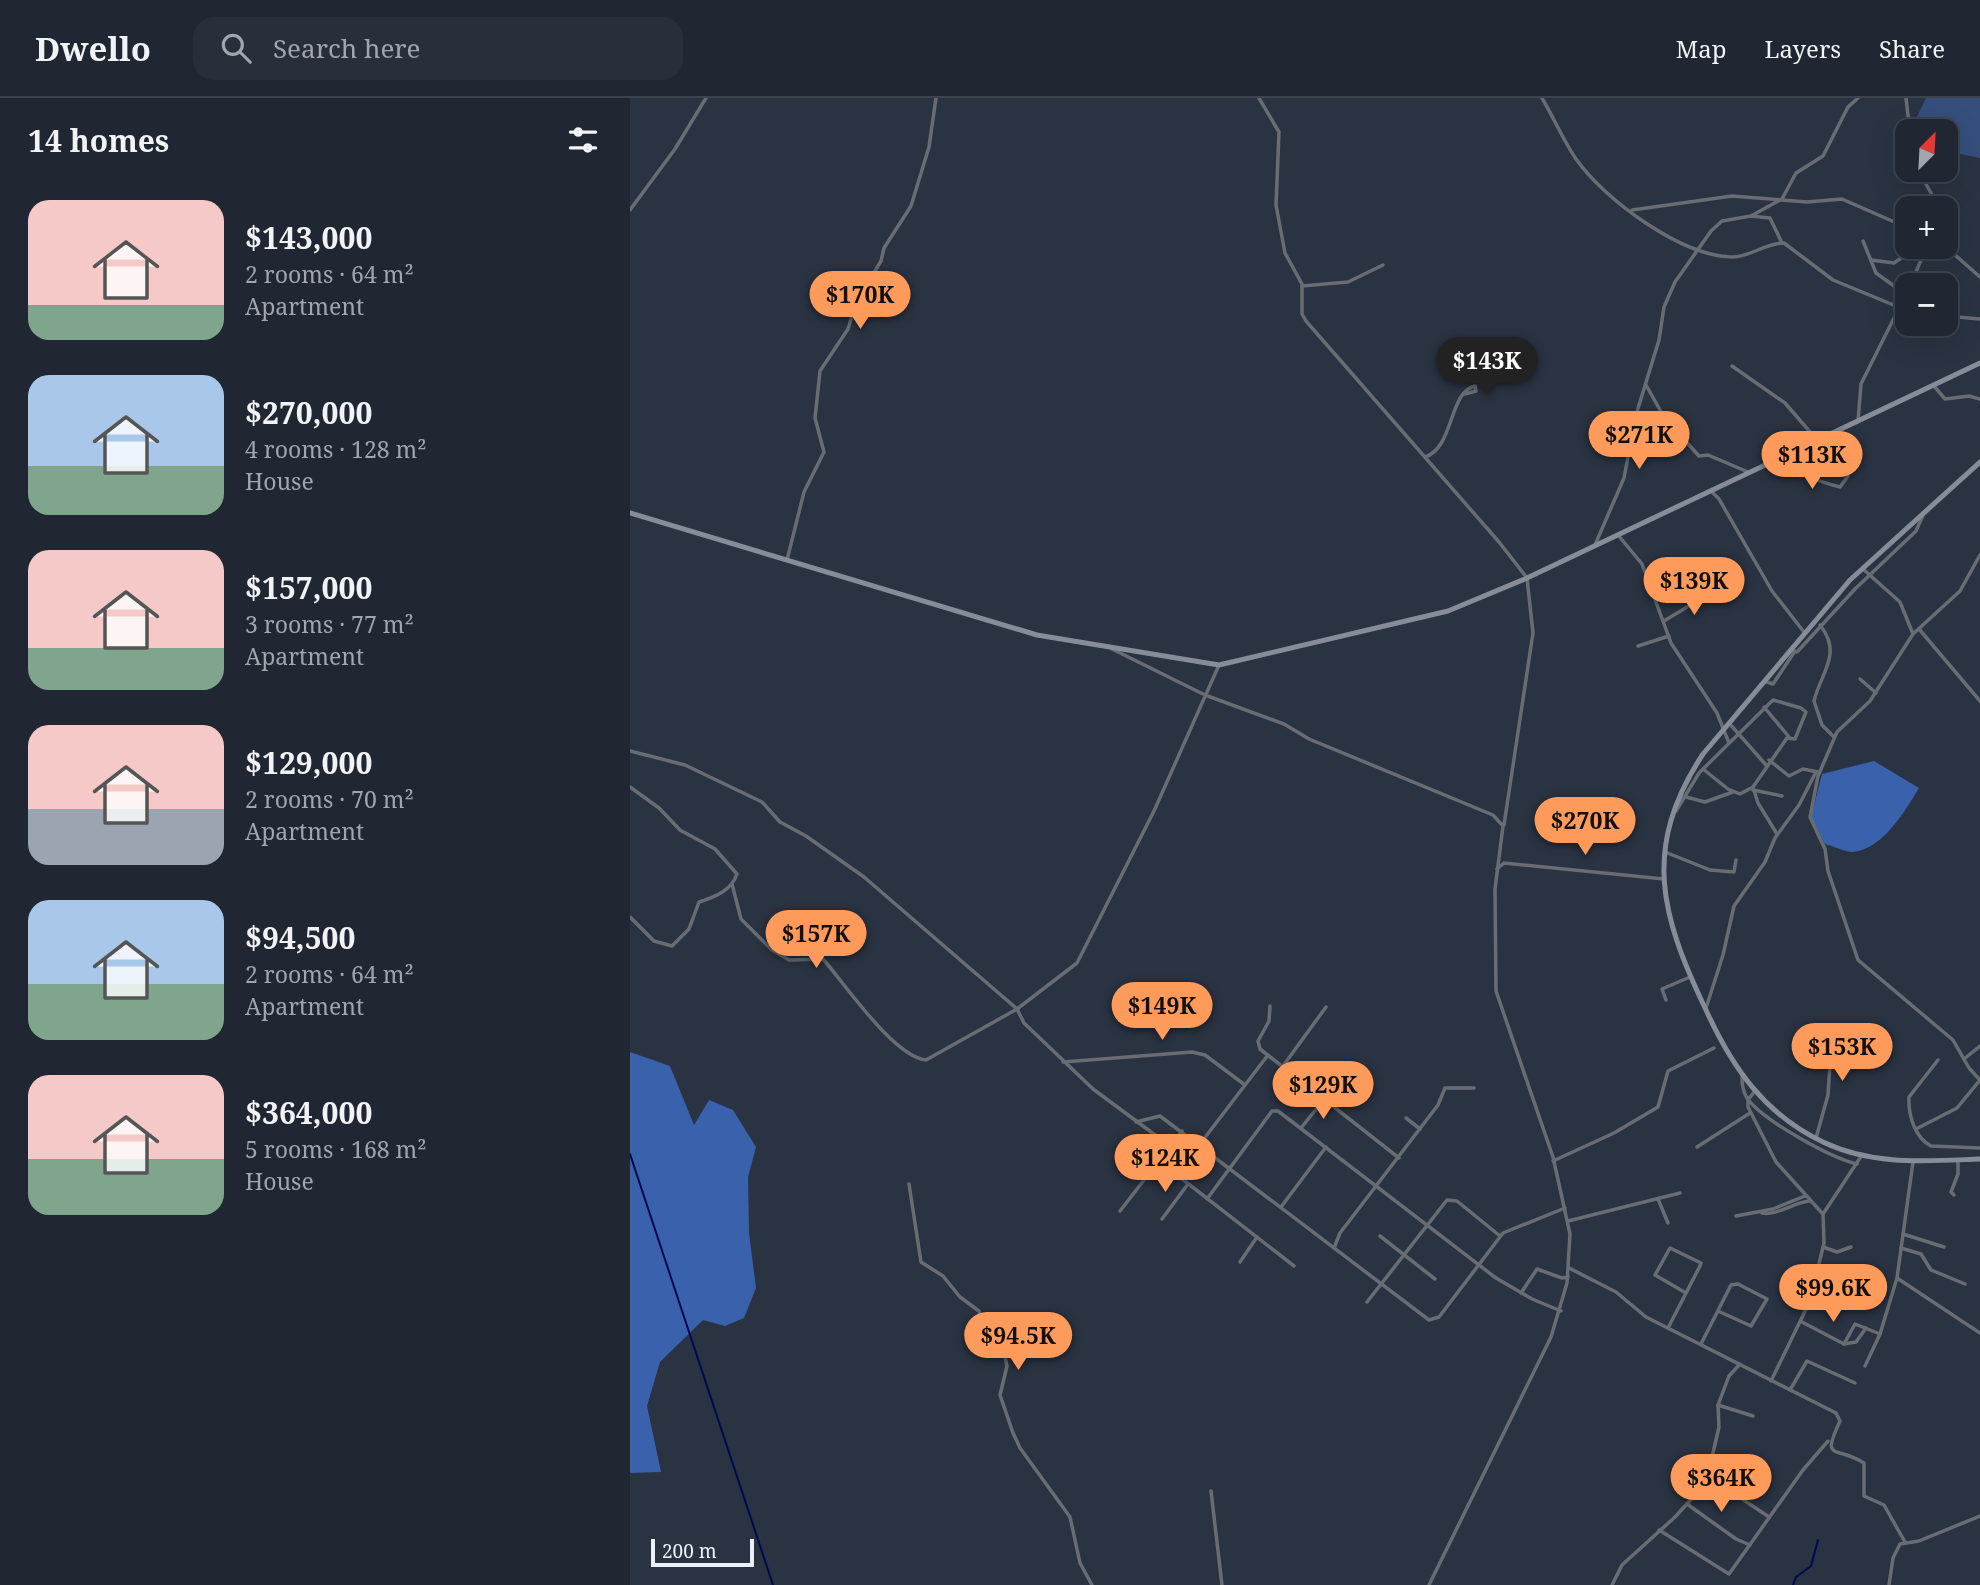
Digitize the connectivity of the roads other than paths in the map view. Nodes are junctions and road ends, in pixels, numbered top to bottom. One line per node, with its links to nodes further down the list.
1 (706, 98): 9 (street)
2 (936, 98): 46 (street)
3 (1259, 98): 22 (street)
4 (1542, 98): 10 (street)
5 (1858, 98): 8 (street)
6 (1906, 98): 7 (street)
7 (1908, 119)
8 (1782, 199): 10 (street); 11 (street); 12 (street)
9 (630, 210)
10 (1632, 210): 15 (street)
11 (1751, 216): 14 (street); 15 (street)
12 (1895, 222)
13 (1863, 241): 18 (street)
14 (1782, 243): 15 (street); 23 (street)
15 (1698, 253): 29 (street)
16 (1958, 258): 20 (street)
17 (1899, 259): 18 (street)
18 (1871, 260): 21 (street)
19 (1383, 265): 22 (street)
20 (1980, 277)
21 (1895, 284)
22 (1303, 286): 36 (street)
23 (1895, 306)
24 (1895, 313): 33 (street)
25 (1958, 317): 26 (street)
26 (1980, 318)
27 (1980, 363): 30 (street)
28 (1732, 366): 34 (street)
29 (1645, 383): 38 (street); 44 (street)
30 (1934, 386): 32 (street); 33 (street)
31 (1465, 394): 36 (street)
32 (1980, 399)
33 (1858, 421): 34 (street)
34 (1818, 441): 35 (street)
35 (1793, 453): 38 (street); 39 (street)
36 (1425, 457): 49 (street)
37 (1980, 461): 41 (street)
38 (1750, 473): 40 (street)
39 (1848, 476)
40 (1711, 491): 43 (street); 54 (street)
41 (1924, 511): 47 (street); 48 (street)
42 (630, 513): 46 (street)
43 (1618, 535): 44 (street); 51 (street)
44 (1595, 545): 49 (street)
45 (1980, 555): 53 (street)
46 (787, 560): 58 (street)
47 (1862, 568): 48 (street); 54 (street)
48 (1871, 574): 52 (street); 55 (street)
49 (1527, 578): 60 (street); 86 (street)
50 (1696, 584): 51 (street)
51 (1664, 621): 56 (street)
52 (1820, 625): 59 (street); 67 (street)
53 (1919, 629): 55 (street); 64 (street)
54 (1804, 632): 59 (street)
55 (1913, 634): 62 (street)
56 (1669, 636): 57 (street); 69 (street)
57 (1638, 646)
58 (1107, 647): 60 (street); 63 (street)
59 (1794, 650): 68 (street)
60 (1219, 665): 63 (street)
61 (1860, 678): 62 (street)
62 (1876, 693): 72 (street)
63 (1205, 695): 86 (street); 100 (street)
64 (1980, 701)
65 (1764, 707): 66 (street); 70 (street); 71 (street)
66 (1801, 708): 67 (street); 71 (street)
67 (1815, 710): 72 (street)
68 (1728, 723): 69 (street); 70 (street)
69 (1723, 729): 73 (street); 74 (street)
70 (1740, 733): 73 (street); 77 (street)
71 (1789, 737): 77 (street)
72 (1834, 737): 79 (street)
73 (1729, 743): 76 (street)
74 (1711, 744): 76 (street); 85 (street)
75 (630, 751): 100 (street)
76 (1720, 751): 78 (street)
77 (1768, 763): 79 (street); 81 (street)
78 (1703, 769): 82 (street); 84 (street)
79 (1818, 772): 87 (street); 106 (street)
80 (630, 787): 94 (street)
81 (1753, 789): 82 (street); 83 (street); 87 (street)
82 (1732, 792): 84 (street)
83 (1782, 796)
84 (1686, 797): 85 (street)
85 (1674, 813): 88 (street)
86 (1503, 826): 89 (street)
87 (1777, 834): 101 (street)
88 (1665, 852): 90 (street); 93 (street)
89 (1498, 856): 91 (street); 92 (street)
90 (1737, 860)
91 (1504, 863): 92 (street); 93 (street)
92 (1497, 869): 135 (street)
93 (1664, 879): 96 (street)
94 (732, 884): 95 (street); 100 (street)
95 (630, 917)
96 (1690, 977): 97 (street); 101 (street)
97 (1667, 1000)
98 (1270, 1006): 105 (street)
99 (1326, 1006): 109 (street)
100 (1017, 1009): 108 (street)
101 (1705, 1009): 110 (street)
102 (1980, 1046): 106 (street)
103 (1714, 1048): 135 (street)
104 (1810, 1049): 124 (street)
105 (1268, 1055): 109 (street); 112 (street)
106 (1964, 1059): 111 (street)
107 (1938, 1060): 122 (street)
108 (1063, 1062): 112 (street); 119 (street)
109 (1283, 1066): 115 (street)
110 (1742, 1077): 114 (street); 116 (street)
111 (1980, 1080): 122 (street)
112 (1245, 1085): 125 (street)
113 (1474, 1088): 121 (street)
114 (1754, 1092): 116 (street); 124 (street)
115 (1325, 1098): 120 (street); 131 (street)
116 (1748, 1100): 117 (street); 137 (street)
117 (1750, 1113): 128 (street); 144 (street)
118 (1406, 1118): 121 (street)
119 (1135, 1122): 123 (street); 126 (street)
120 (1301, 1128): 127 (street); 138 (street)
121 (1420, 1129): 131 (street)
122 (1916, 1129): 129 (street)
123 (1182, 1131): 125 (street); 126 (street)
124 (1816, 1138): 130 (street)
125 (1200, 1144): 138 (street)
126 (1170, 1146): 134 (street)
127 (1326, 1146): 141 (street); 148 (street)
128 (1697, 1147)
129 (1980, 1148)
130 (1862, 1155): 136 (street); 137 (street)
131 (1399, 1158): 141 (street)
132 (1980, 1159): 133 (street)
133 (1958, 1160): 136 (street); 143 (street)
134 (1159, 1161): 140 (street); 150 (street)
135 (1553, 1161): 149 (street)
136 (1913, 1162): 158 (street)
137 (1858, 1164): 152 (street)
138 (1229, 1166): 145 (street); 148 (street)
139 (909, 1184): 205 (street)
140 (1188, 1184): 145 (street); 154 (street)
141 (1378, 1187): 157 (street); 165 (street)
142 (1680, 1193): 146 (street)
143 (1954, 1195)
144 (1805, 1196): 147 (street); 151 (street)
145 (1207, 1199): 161 (street)
146 (1658, 1199): 155 (street); 156 (street)
147 (1810, 1201): 151 (street); 152 (street)
148 (1281, 1207): 165 (street)
149 (1565, 1208): 155 (street); 160 (street)
150 (1120, 1211)
151 (1760, 1212): 153 (street)
152 (1823, 1214): 162 (street)
153 (1736, 1216)
154 (1162, 1219)
155 (1568, 1221): 171 (street)
156 (1668, 1223)
157 (1428, 1225): 160 (street); 167 (street); 169 (street)
158 (1903, 1234): 164 (street); 166 (street)
159 (1380, 1236): 167 (street)
160 (1500, 1236): 169 (street)
161 (1257, 1237): 168 (street); 170 (street)
162 (1824, 1247): 163 (street); 182 (street)
163 (1851, 1247)
164 (1944, 1247)
165 (1334, 1248): 176 (street)
166 (1901, 1248): 173 (street); 175 (street)
167 (1405, 1256): 174 (street); 176 (street)
168 (1240, 1262)
169 (1479, 1264): 176 (street); 177 (street)
170 (1294, 1266)
171 (1569, 1268): 172 (street); 183 (street)
172 (1568, 1277): 177 (street); 180 (street)
173 (1897, 1278): 185 (street); 186 (street)
174 (1435, 1279)
175 (1965, 1284)
176 (1382, 1285): 179 (street)
177 (1521, 1293): 180 (street)
178 (1686, 1293): 178 (street); 183 (street)
179 (1367, 1302)
180 (1561, 1311): 207 (street)
181 (1718, 1311): 181 (street); 187 (street)
182 (1802, 1322): 188 (street); 191 (street)
183 (1668, 1328): 187 (street)
184 (1866, 1328): 186 (street); 188 (street); 188 (street)
185 (1980, 1333)
186 (1880, 1334): 190 (street)
187 (1701, 1344): 189 (street)
188 (1844, 1344)
189 (1740, 1364): 191 (street); 194 (street)
190 (1865, 1366)
191 (1771, 1381): 193 (street)
192 (1855, 1383): 193 (street)
193 (1790, 1390): 196 (street)
194 (1718, 1405): 195 (street); 197 (street)
195 (1753, 1416)
196 (1829, 1440): 201 (street); 203 (street)
197 (1708, 1476): 199 (street); 201 (street)
198 (1212, 1491): 206 (street)
199 (1687, 1504): 202 (street); 204 (street)
200 (1980, 1516): 203 (street)
201 (1769, 1517): 204 (street)
202 (1659, 1530): 204 (street); 208 (street)
203 (1905, 1542): 209 (street)
204 (1750, 1545)
205 (1092, 1585)
206 (1222, 1585)
207 (1429, 1585)
208 (1612, 1585)
209 (1889, 1585)

